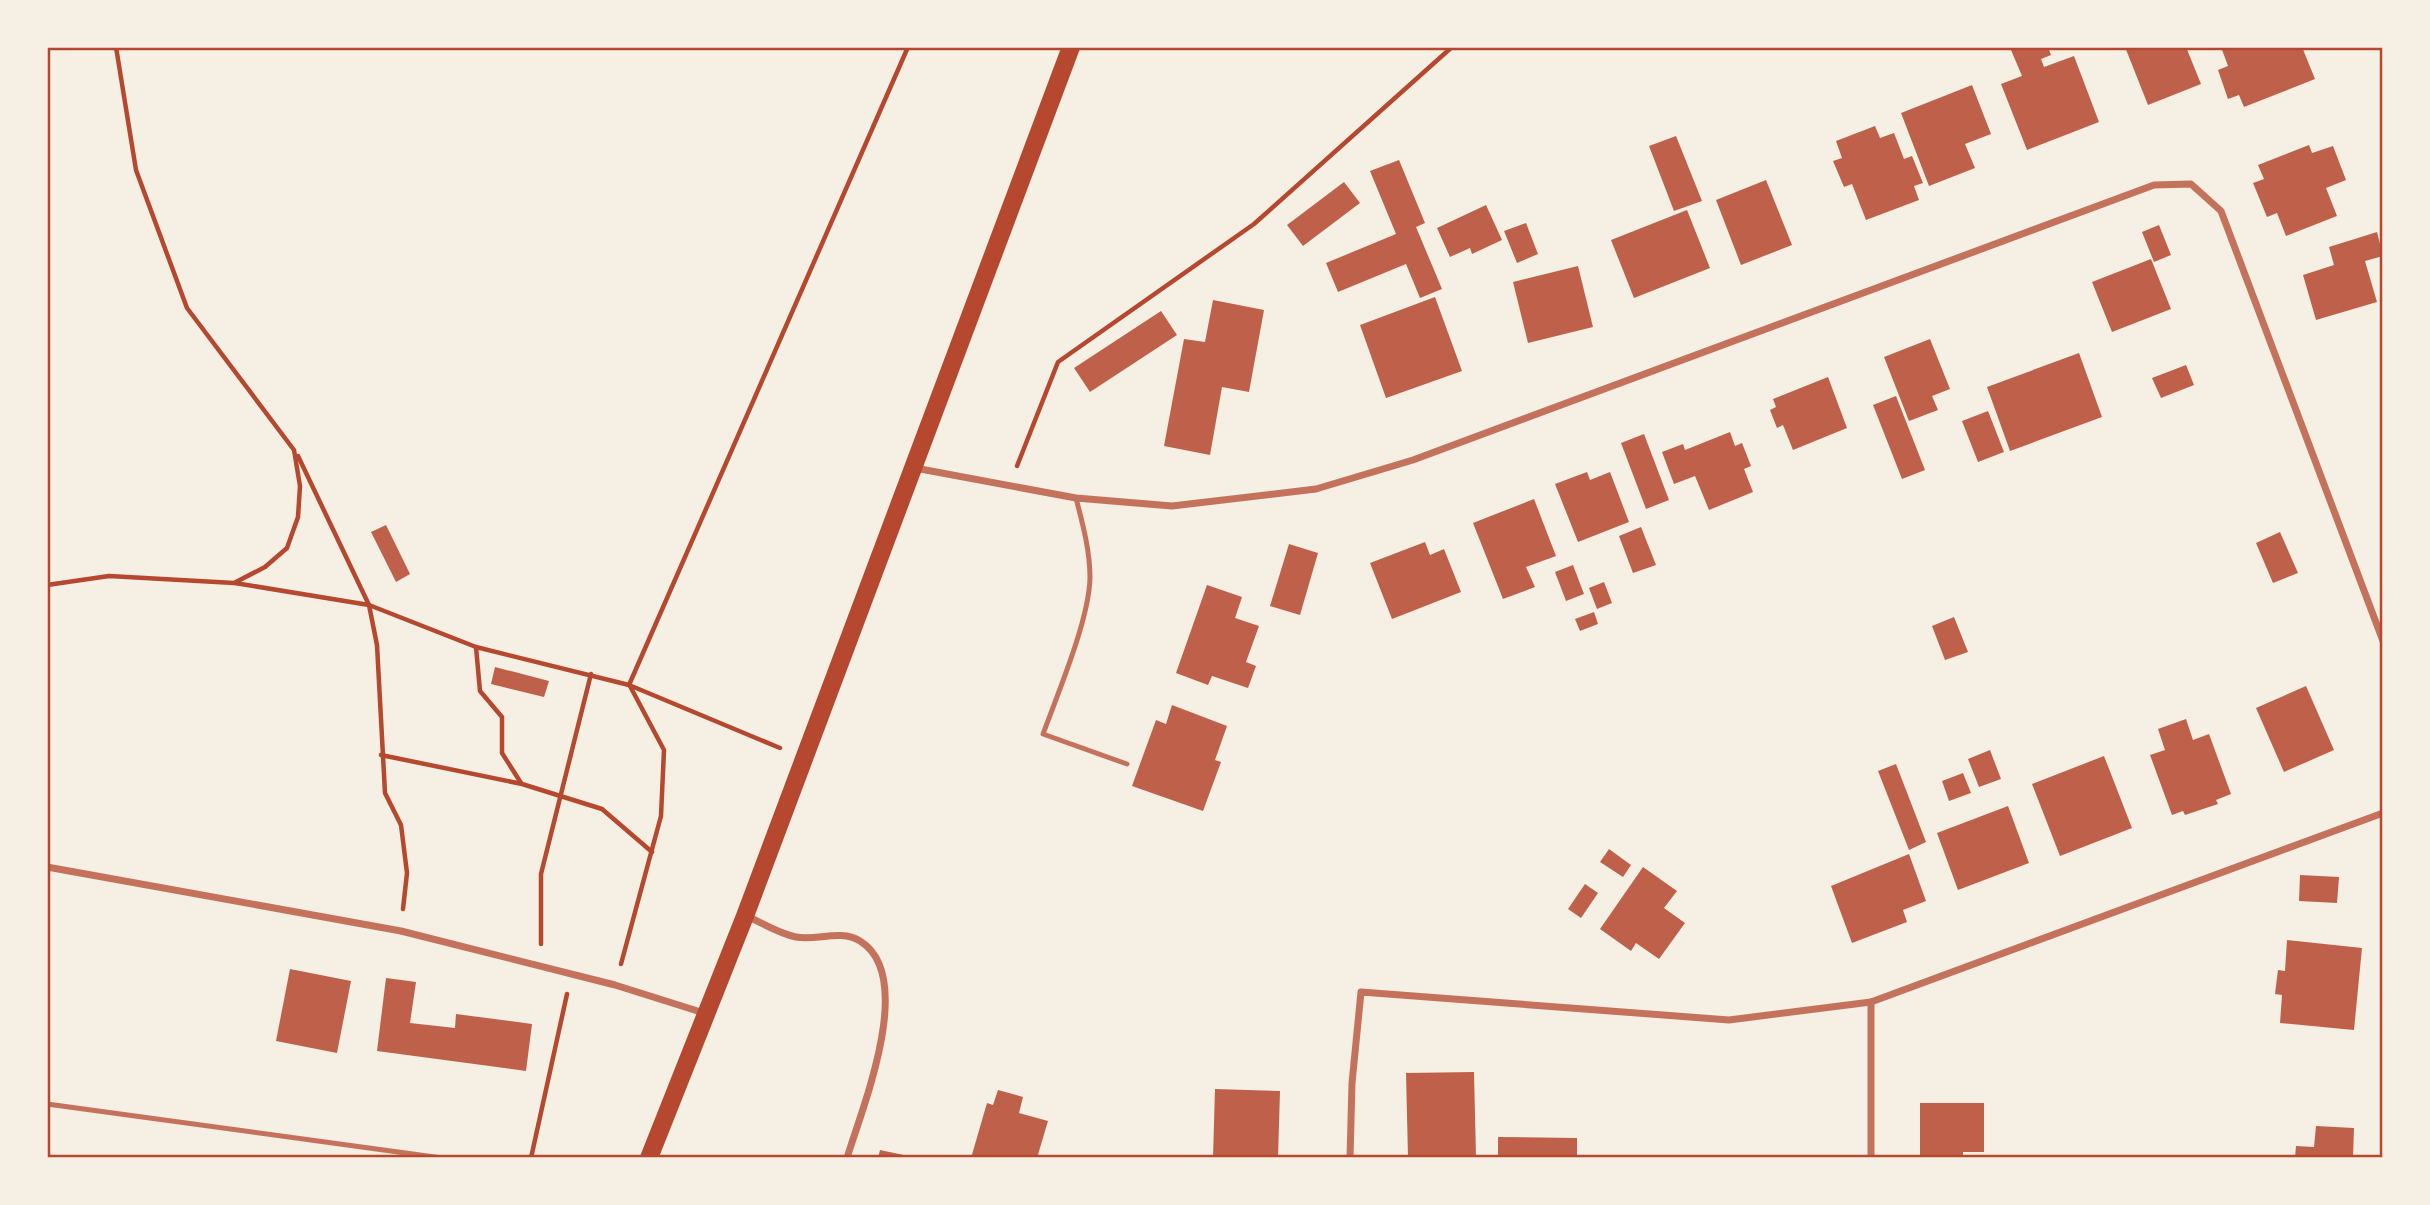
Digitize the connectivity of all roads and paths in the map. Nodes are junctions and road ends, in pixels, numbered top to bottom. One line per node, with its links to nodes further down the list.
1 (116, 47): 5 (path)
2 (908, 47): 15 (path)
3 (1071, 47): 6 (main road)
4 (1452, 47): 7 (path)
5 (294, 450): 9 (path); 11 (path)
6 (915, 468): 7 (street); 17 (main road)
7 (1010, 486): 8 (street)
8 (1076, 498): 12 (street); 18 (lane)
9 (234, 583): 10 (path); 11 (path)
10 (47, 585)
11 (369, 605): 13 (path); 16 (path)
12 (2383, 641)
13 (476, 647): 14 (path); 19 (path)
14 (592, 674): 15 (path); 20 (path)
15 (629, 685): 17 (path); 22 (path)
16 (381, 755): 19 (path); 25 (path)
17 (804, 758): 24 (main road)
18 (1127, 764)
19 (522, 784): 20 (path)
20 (560, 796): 22 (path); 26 (path)
21 (2383, 813): 29 (street)
22 (652, 852): 28 (path)
23 (47, 867): 25 (street)
24 (745, 916): 30 (main road); 35 (street)
25 (401, 931): 26 (street)
26 (542, 967): 27 (street)
27 (571, 974): 28 (street); 33 (path)
28 (615, 985): 30 (street)
29 (1871, 1002): 36 (street); 37 (street)
30 (705, 1014): 34 (main road)
31 (47, 1104): 32 (lane)
32 (442, 1158)
33 (531, 1158)
34 (649, 1158)
35 (846, 1158)
36 (1350, 1158)
37 (1871, 1158)

